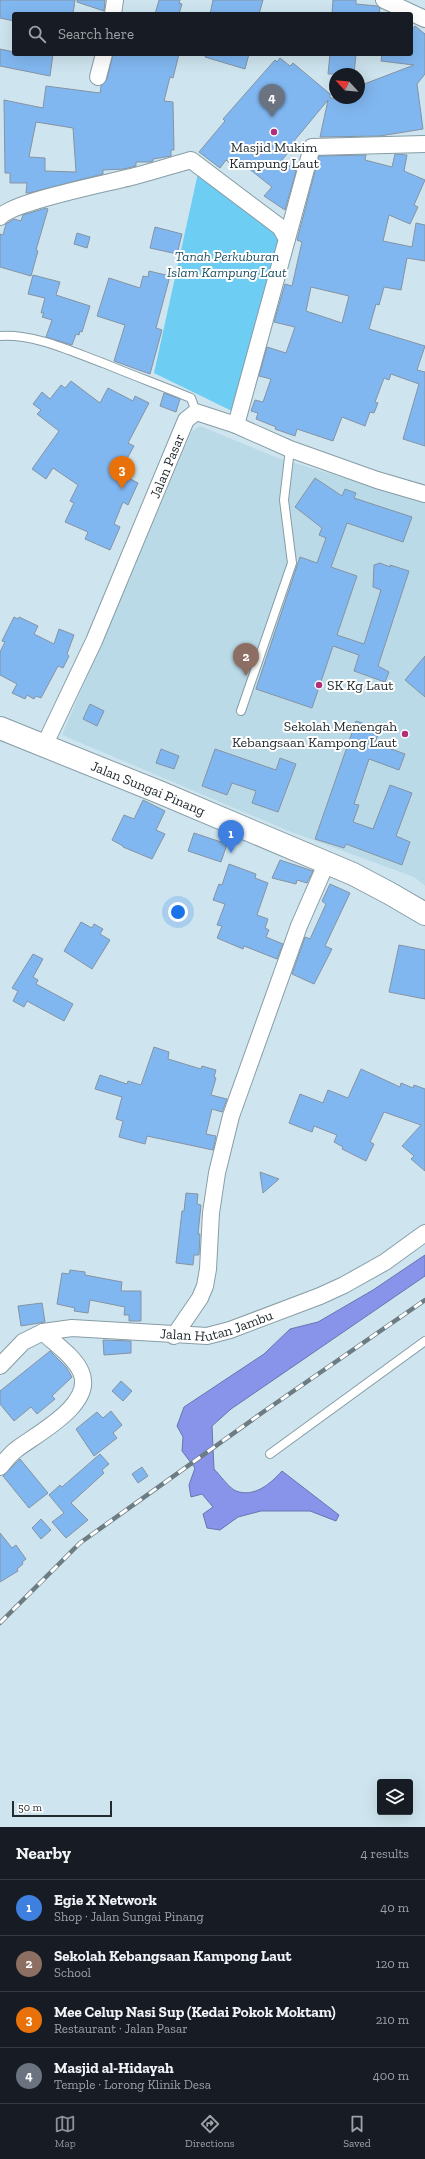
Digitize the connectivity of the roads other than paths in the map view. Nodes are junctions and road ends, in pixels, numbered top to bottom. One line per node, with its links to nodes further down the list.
1 (114, 0): 4 (street)
2 (384, 0): 3 (street)
3 (409, 5): 5 (street)
4 (113, 12)
5 (425, 19)
6 (103, 56): 7 (street)
7 (98, 77)
8 (425, 144): 10 (street)
9 (0, 217): 10 (street)
10 (287, 239): 13 (street)
11 (0, 336): 12 (lane)
12 (196, 412): 13 (street); 18 (street, Jalan Pasar)
13 (236, 425): 14 (street)
14 (290, 449): 15 (street); 16 (lane)
15 (425, 494)
16 (241, 711)
17 (0, 728): 18 (street, Jalan Sungai Pinang)
18 (44, 746): 19 (street, Jalan Sungai Pinang)
19 (326, 864): 20 (street, Jalan Sungai Pinang); 23 (street)
20 (425, 914)
21 (425, 1233): 23 (street, Jalan Hutan Jambu)
22 (43, 1332): 23 (street, Jalan Hutan Jambu); 25 (street, Jalan Hutan Jambu); 27 (street)
23 (174, 1336)
24 (425, 1341): 26 (lane)
25 (0, 1366)
26 (270, 1454)
27 (0, 1467)

